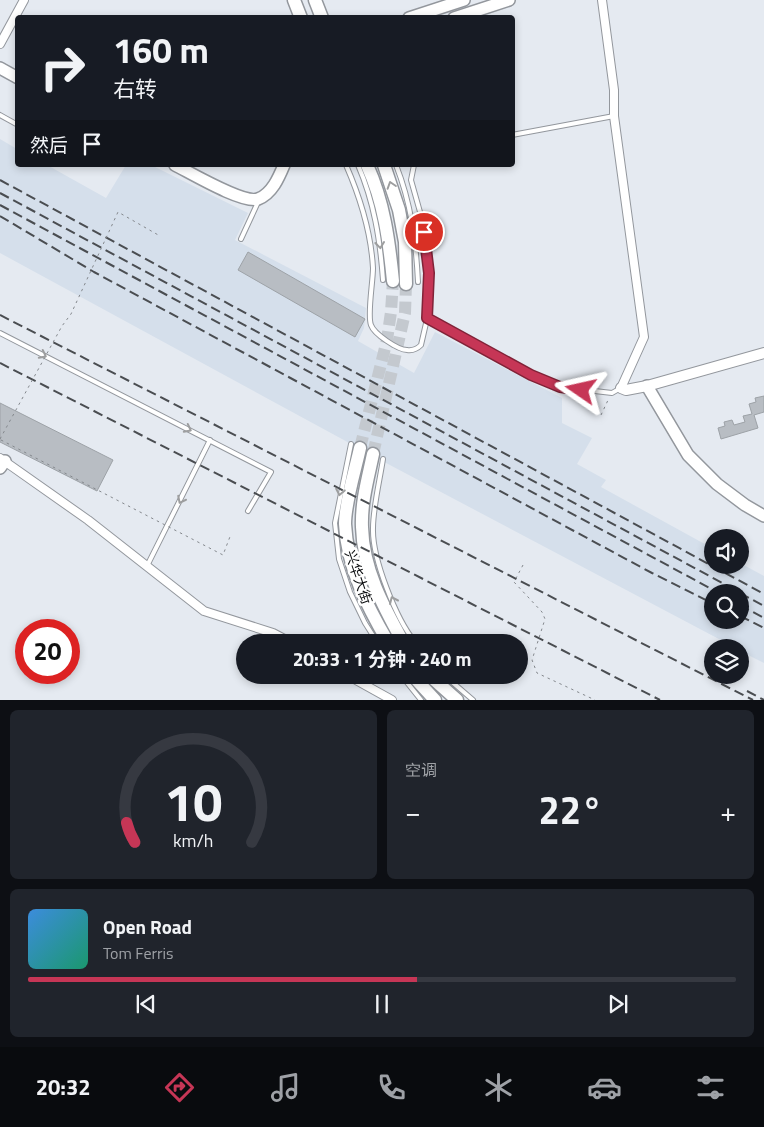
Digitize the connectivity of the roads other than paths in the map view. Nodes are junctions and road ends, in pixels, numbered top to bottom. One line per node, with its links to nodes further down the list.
1 (24, 0): 7 (street)
2 (294, 0): 8 (main road)
3 (314, 0): 9 (main road)
4 (464, 0): 10 (main road)
5 (509, 0): 11 (main road)
6 (602, 0): 17 (street)
7 (16, 15)
8 (300, 15)
9 (321, 15)
10 (418, 15)
11 (463, 15)
12 (15, 16): 13 (street)
13 (0, 44)
14 (0, 68): 15 (main road)
15 (15, 76)
16 (0, 115): 18 (lane)
17 (614, 116): 19 (lane); 36 (street)
18 (15, 123)
19 (515, 134)
20 (179, 167): 28 (main road)
21 (347, 167): 32 (lane)
22 (359, 167): 30 (lane, one-way to 30)
23 (368, 167): 30 (main road)
24 (385, 167): 31 (main road, one-way to 24)
25 (397, 167): 31 (lane)
26 (414, 167): 32 (lane)
27 (282, 170): 28 (main road)
28 (260, 198): 29 (lane)
29 (241, 239)
30 (388, 280)
31 (412, 283)
32 (427, 318): 36 (lane)
33 (0, 333): 37 (lane, one-way to 37)
34 (764, 353): 35 (street)
35 (647, 386): 36 (street); 42 (main road)
36 (617, 391)
37 (210, 440): 41 (lane); 43 (lane, one-way to 43)
38 (356, 446): 45 (lane, one-way to 45); 46 (main road, 兴华大街)
39 (378, 456): 47 (main road, 兴华大街); 48 (lane, one-way to 39)
40 (2, 462): 43 (street)
41 (248, 511)
42 (764, 516)
43 (147, 567): 44 (street)
44 (275, 634)
45 (372, 634)
46 (383, 634)
47 (399, 634)
48 (410, 634)
49 (363, 684): 54 (street)
50 (409, 684): 55 (lane)
51 (420, 684): 56 (main road)
52 (439, 684): 57 (main road)
53 (454, 684): 58 (lane)
54 (392, 700)
55 (422, 700)
56 (435, 700)
57 (457, 700)
58 (473, 700)

